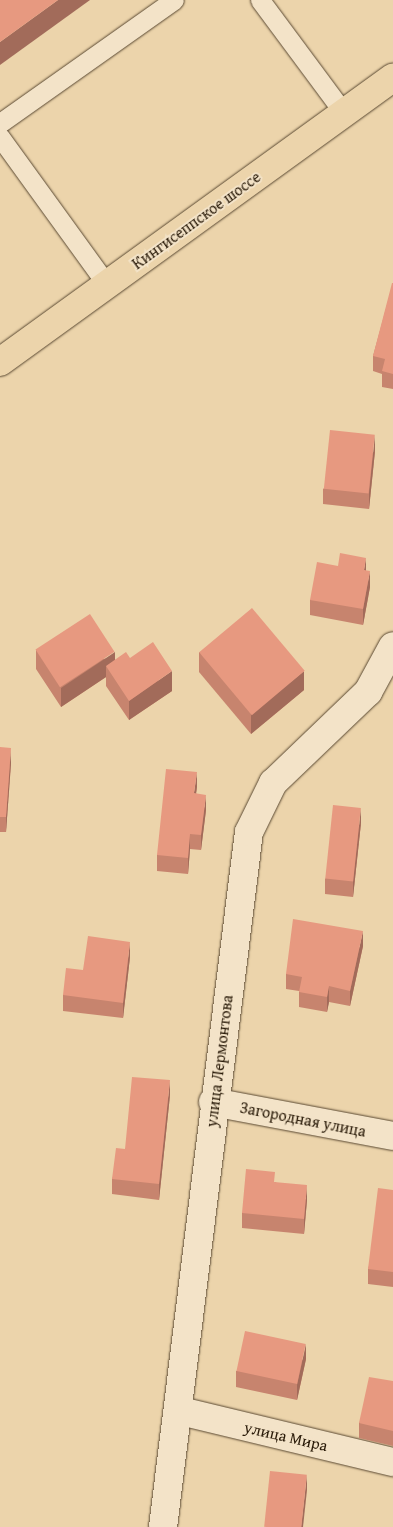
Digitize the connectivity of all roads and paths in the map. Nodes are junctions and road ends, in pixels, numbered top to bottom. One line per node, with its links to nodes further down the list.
1 (174, 0): 5 (lane)
2 (260, 0): 4 (lane)
3 (393, 78): 4 (main road, Кингисеппское шоссе)
4 (344, 112): 7 (main road, Кингисеппское шоссе)
5 (0, 123)
6 (0, 137): 7 (lane)
7 (107, 285): 8 (main road, Кингисеппское шоссе)
8 (0, 362)
9 (393, 646): 10 (street, улица Лермонтова)
10 (213, 1102): 11 (street, Загородная улица); 12 (street, улица Лермонтова)
11 (393, 1136)
12 (180, 1411): 13 (street, улица Мира); 14 (street, улица Лермонтова)
13 (393, 1462)
14 (163, 1527)

